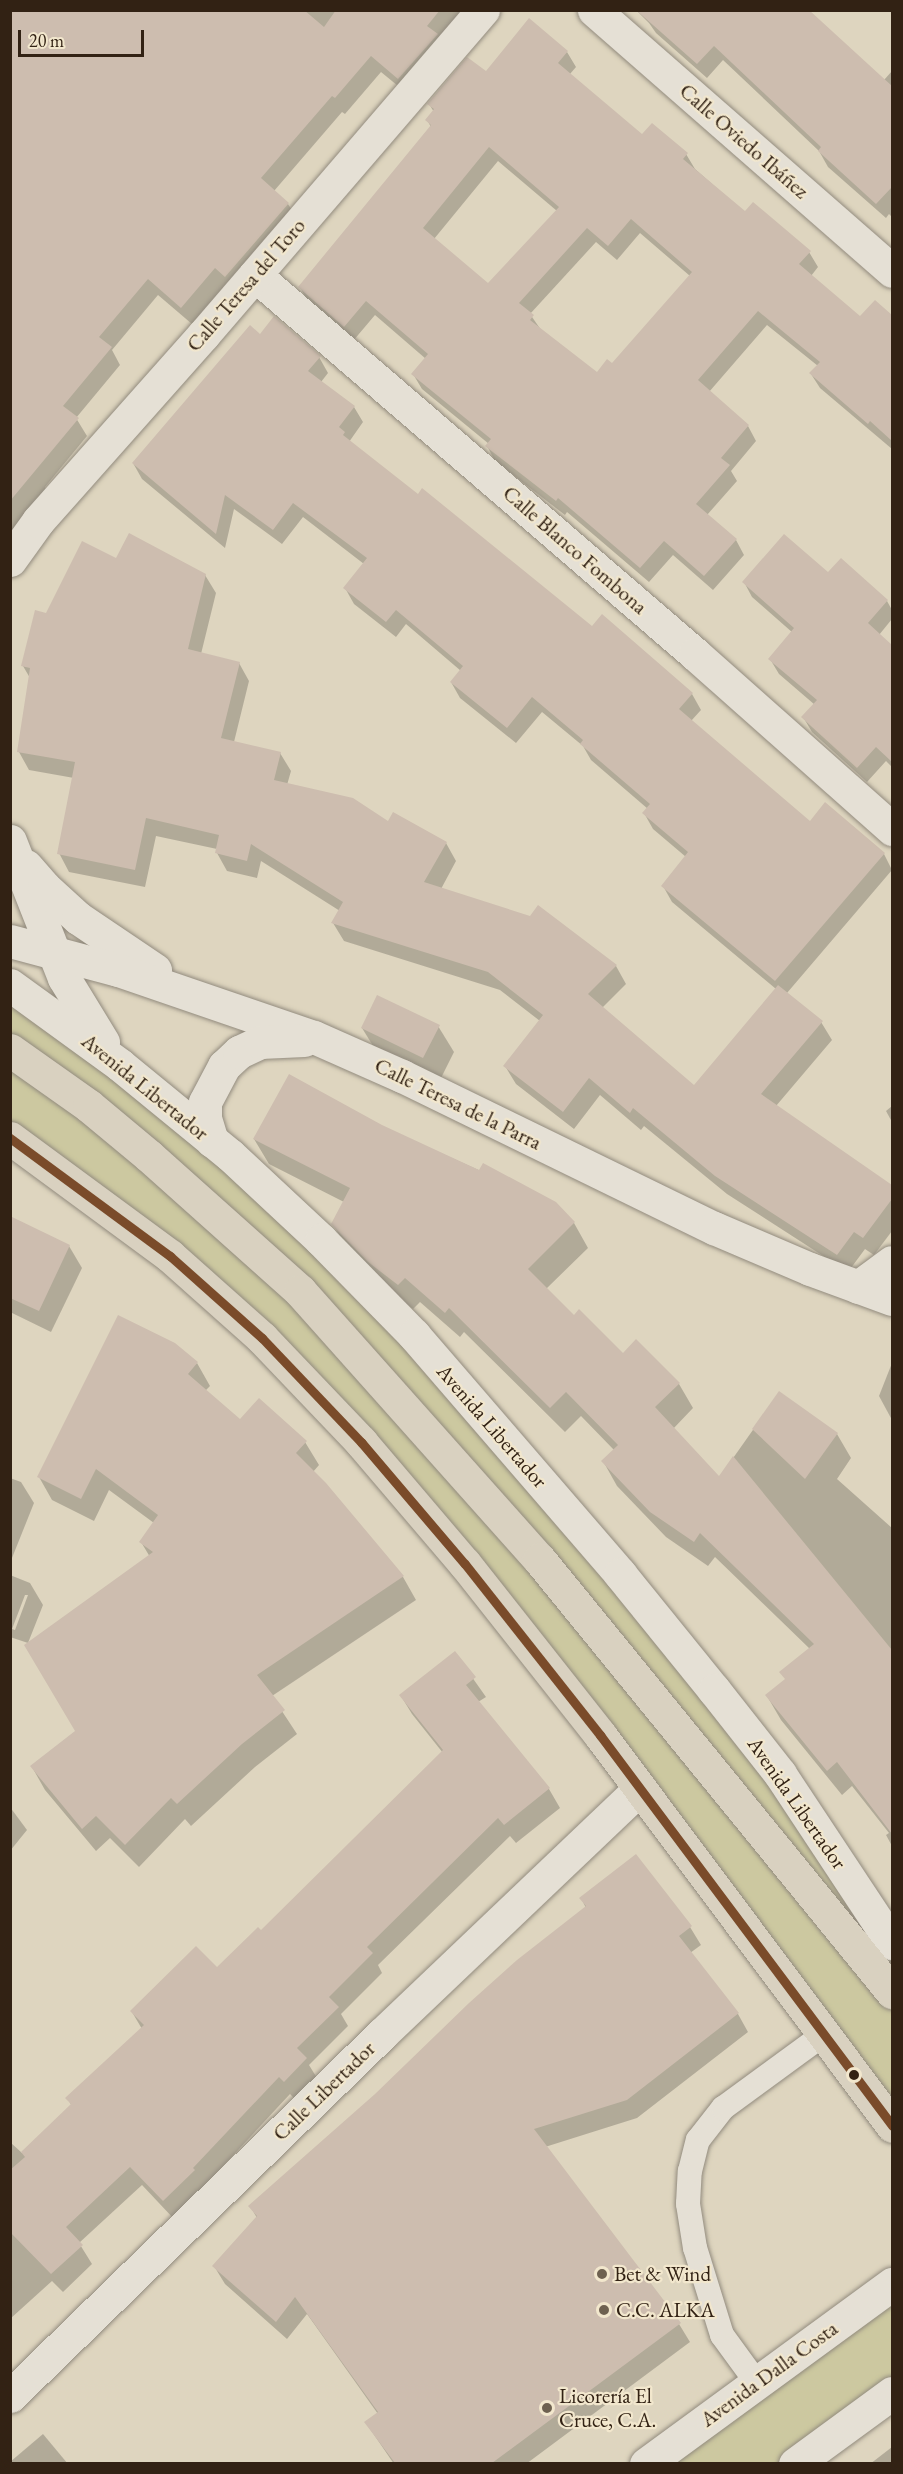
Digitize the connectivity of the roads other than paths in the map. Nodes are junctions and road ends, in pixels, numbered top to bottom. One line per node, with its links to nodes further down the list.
1 (483, 10): 4 (street, Calle Teresa del Toro)
2 (594, 10): 3 (street, Calle Oviedo Ibáñez)
3 (892, 272)
4 (255, 275): 5 (street, Calle Teresa del Toro); 6 (street, Calle Blanco Fombona)
5 (10, 560)
6 (892, 829)
7 (13, 847): 9 (street); 11 (street)
8 (10, 941): 9 (street, Calle Teresa de la Parra)
9 (54, 953): 11 (street, Calle Teresa de la Parra); 14 (street)
10 (10, 985): 14 (street, Avenida Libertador)
11 (209, 1001): 12 (street, Calle Teresa de la Parra)
12 (330, 1044): 16 (street); 18 (street, Calle Teresa de la Parra)
13 (10, 1050): 22 (main road, Avenida Libertador)
14 (120, 1065): 16 (street, Avenida Libertador)
15 (10, 1138): 20 (main road)
16 (212, 1142): 21 (street, Avenida Libertador)
17 (892, 1262): 18 (street)
18 (858, 1287): 19 (street, Calle Teresa de la Parra)
19 (892, 1299)
20 (640, 1788): 23 (main road); 28 (street, Calle Libertador)
21 (892, 1943)
22 (892, 1992)
23 (824, 2034): 24 (main road); 26 (lane)
24 (892, 2126)
25 (892, 2284): 26 (street, Avenida Dalla Costa)
26 (757, 2383): 29 (street, Avenida Dalla Costa)
27 (892, 2393): 30 (street)
28 (10, 2396)
29 (646, 2463)
30 (795, 2463)

